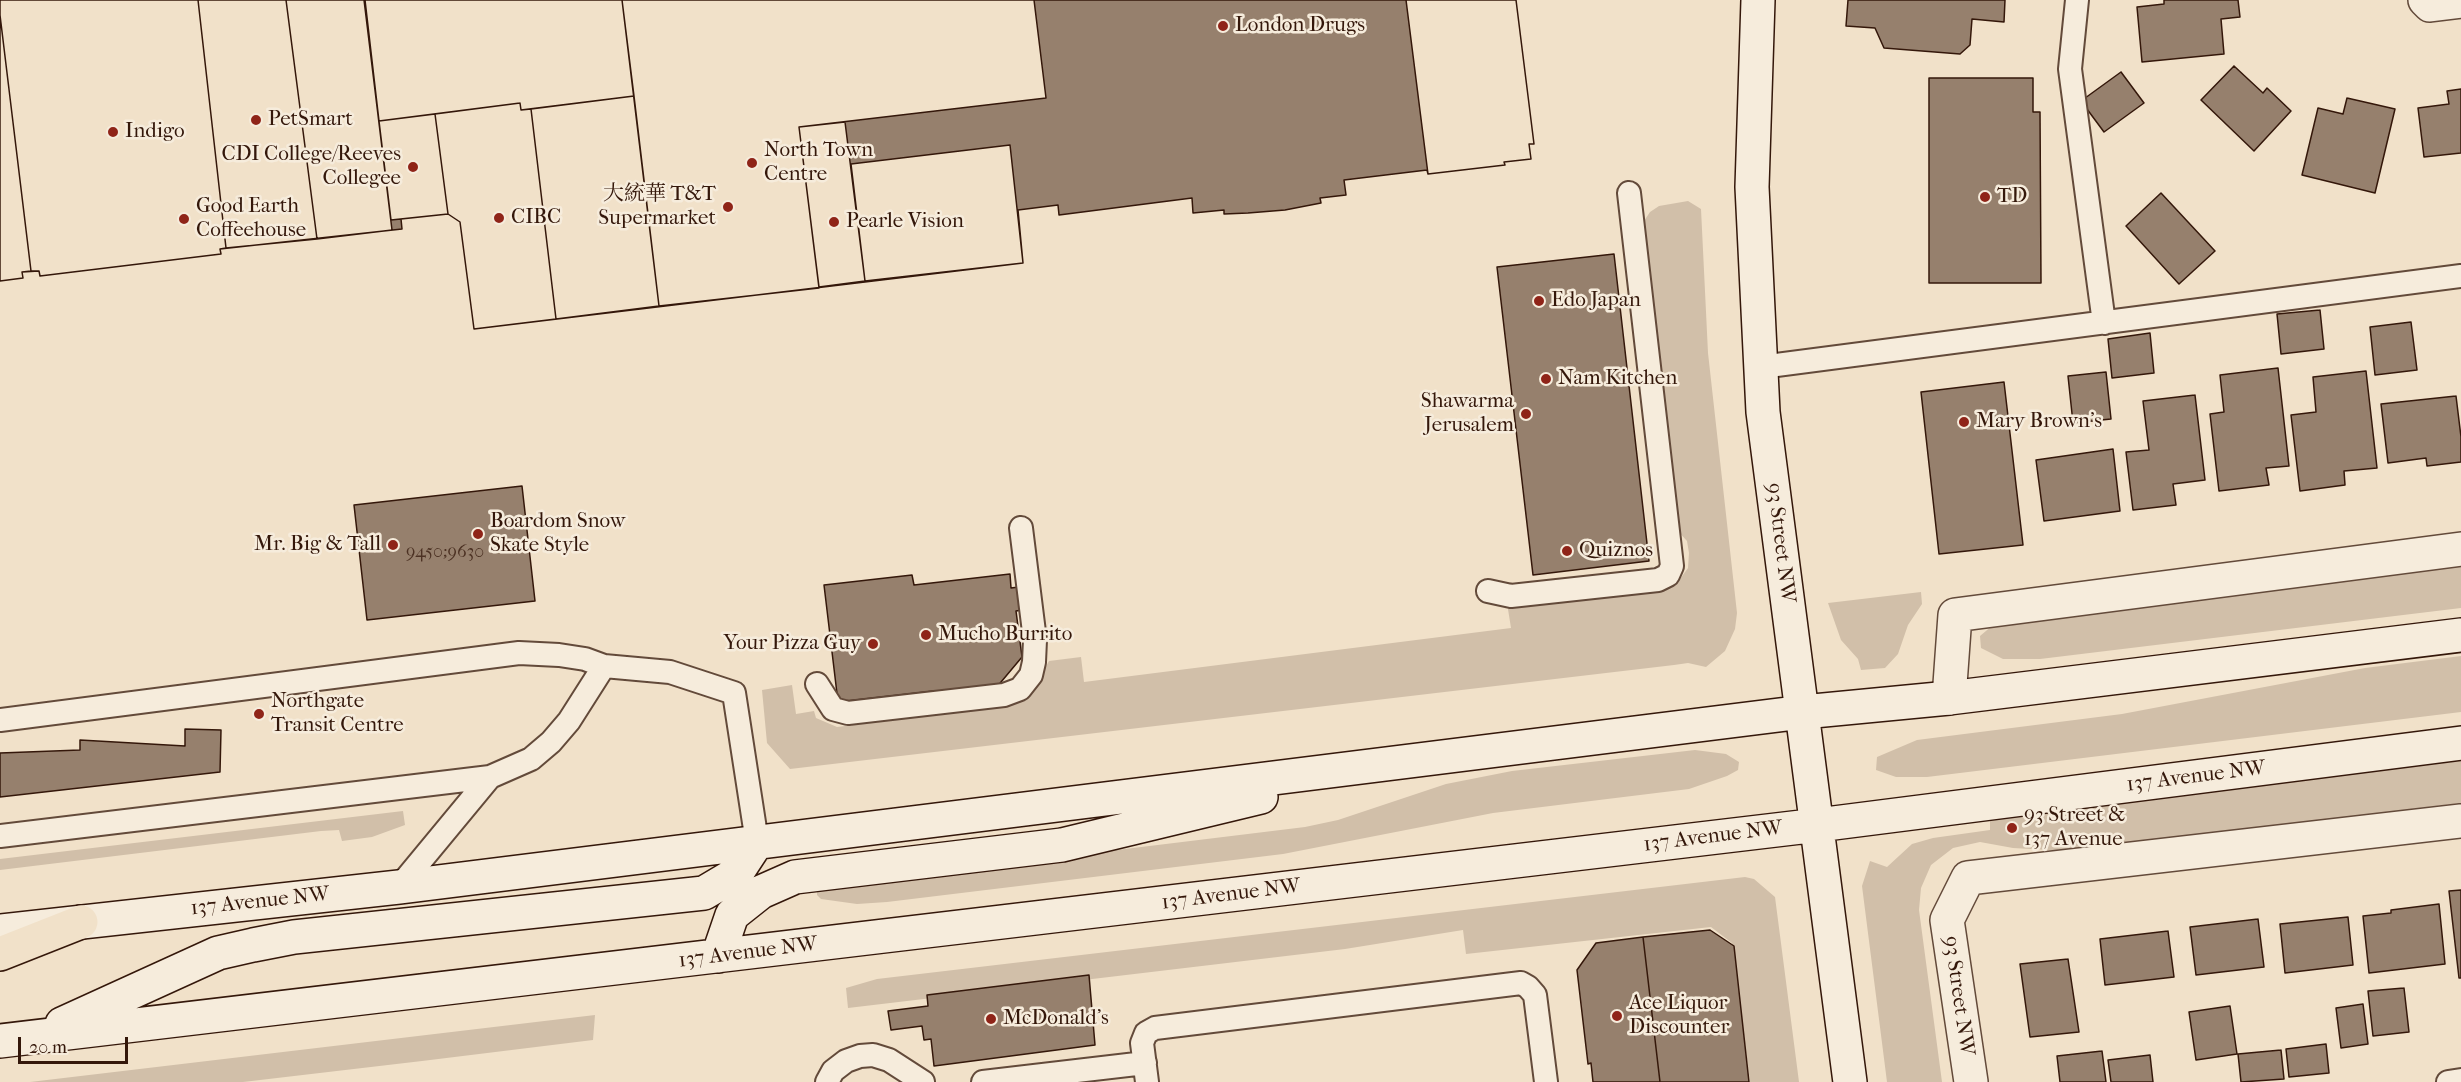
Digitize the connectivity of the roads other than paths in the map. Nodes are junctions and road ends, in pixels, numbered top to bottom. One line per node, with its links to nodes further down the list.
1 (1758, 0): 8 (main road, 93 Street NW)
2 (2077, 0): 7 (lane)
3 (2425, 0): 4 (main road)
4 (2461, 1)
5 (1629, 193): 11 (lane)
6 (2461, 276): 7 (lane)
7 (2104, 323): 8 (lane)
8 (1761, 367): 16 (main road, 93 Street NW)
9 (1021, 528): 14 (lane)
10 (2461, 549): 15 (main road)
11 (1488, 591)
12 (2461, 635): 15 (main road, 137 Avenue NW)
13 (604, 666): 17 (lane); 20 (lane); 24 (lane)
14 (817, 684)
15 (1949, 698): 16 (main road, 137 Avenue NW)
16 (1803, 712): 19 (main road, 137 Avenue NW); 22 (main road, 93 Street NW)
17 (0, 720)
18 (2461, 743): 22 (main road, 137 Avenue NW)
19 (1418, 760): 24 (main road, 137 Avenue NW); 29 (main road)
20 (490, 777): 23 (lane); 25 (lane)
21 (2461, 820): 39 (main road, 93 Street NW)
22 (1818, 825): 29 (main road, 137 Avenue NW); 38 (main road, 93 Street NW)
23 (0, 836)
24 (757, 842): 25 (main road, 137 Avenue NW); 30 (main road)
25 (399, 887): 26 (main road, 137 Avenue NW)
26 (81, 922): 27 (main road, 137 Avenue NW); 28 (main road)
27 (0, 931)
28 (0, 954)
29 (718, 957): 30 (main road, 137 Avenue NW)
30 (33, 1037): 31 (main road, 137 Avenue NW)
31 (0, 1041)
32 (1146, 1072): 36 (lane); 37 (lane)
33 (2461, 1080): 40 (lane)
34 (827, 1082): 35 (lane)
35 (923, 1082)
36 (983, 1082)
37 (1545, 1082)
38 (1850, 1082)
39 (1971, 1082)
40 (2448, 1082)

